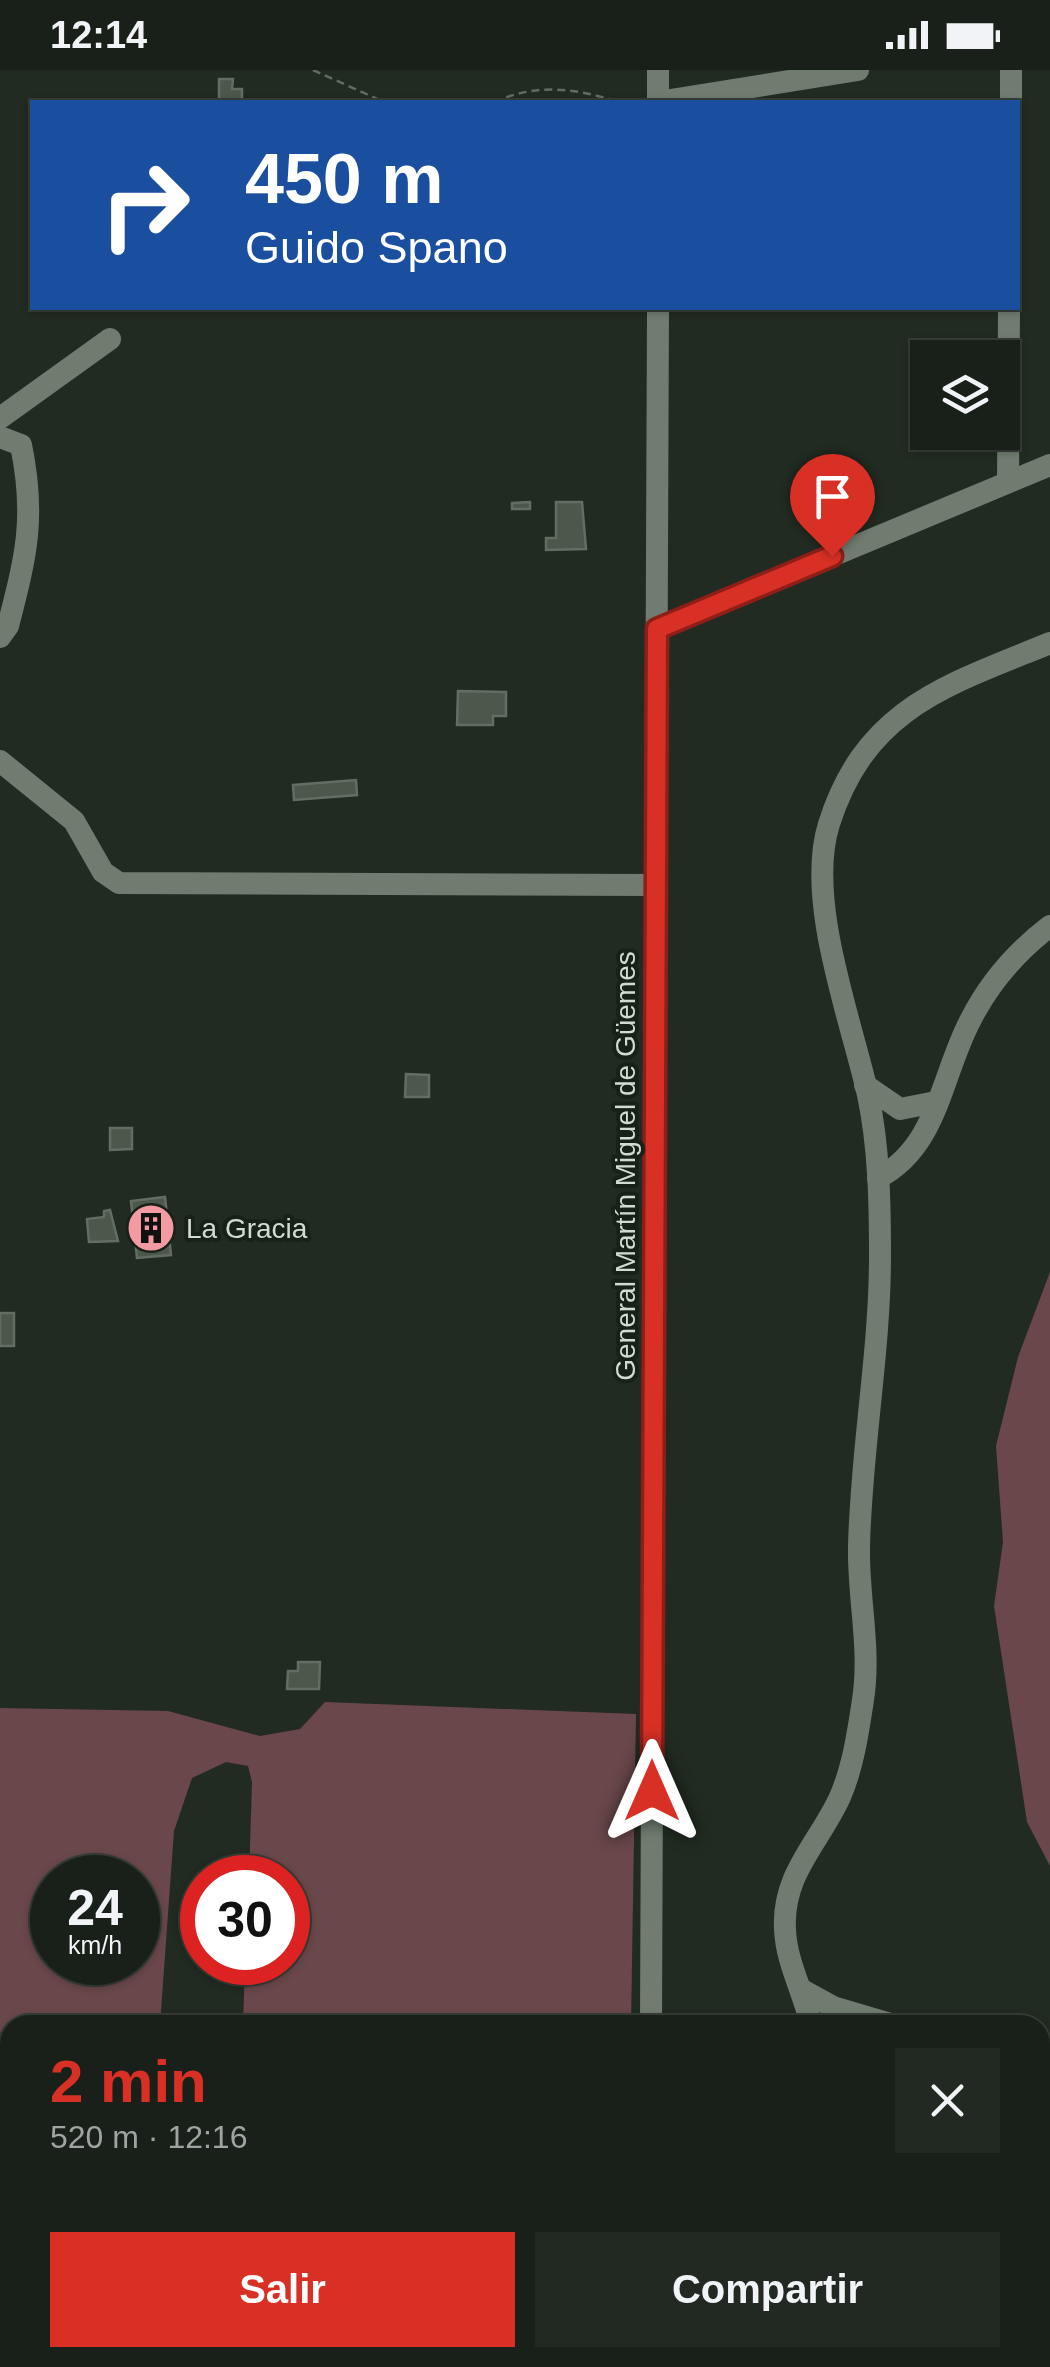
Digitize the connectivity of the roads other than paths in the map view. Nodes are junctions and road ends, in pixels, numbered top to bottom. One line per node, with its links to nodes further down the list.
1 (658, 70): 4 (street)
2 (858, 70): 5 (street)
3 (1011, 70): 6 (street)
4 (658, 100)
5 (670, 100)
6 (1011, 100)
7 (658, 310): 14 (street, General Martín Miguel de Güemes)
8 (1009, 310): 13 (street)
9 (110, 339): 10 (street)
10 (0, 418)
11 (0, 437): 15 (street)
12 (1050, 465): 13 (street)
13 (1008, 482): 14 (street)
14 (657, 629): 18 (street, General Martín Miguel de Güemes)
15 (0, 638)
16 (1050, 643): 20 (street)
17 (0, 761): 18 (street)
18 (656, 885): 24 (street, General Martín Miguel de Güemes)
19 (1050, 926): 21 (street)
20 (865, 1086): 21 (street); 22 (street)
21 (936, 1102): 22 (street)
22 (878, 1178): 23 (street)
23 (802, 1990): 25 (street); 26 (street)
24 (652, 2015)
25 (808, 2015)
26 (858, 2015)

